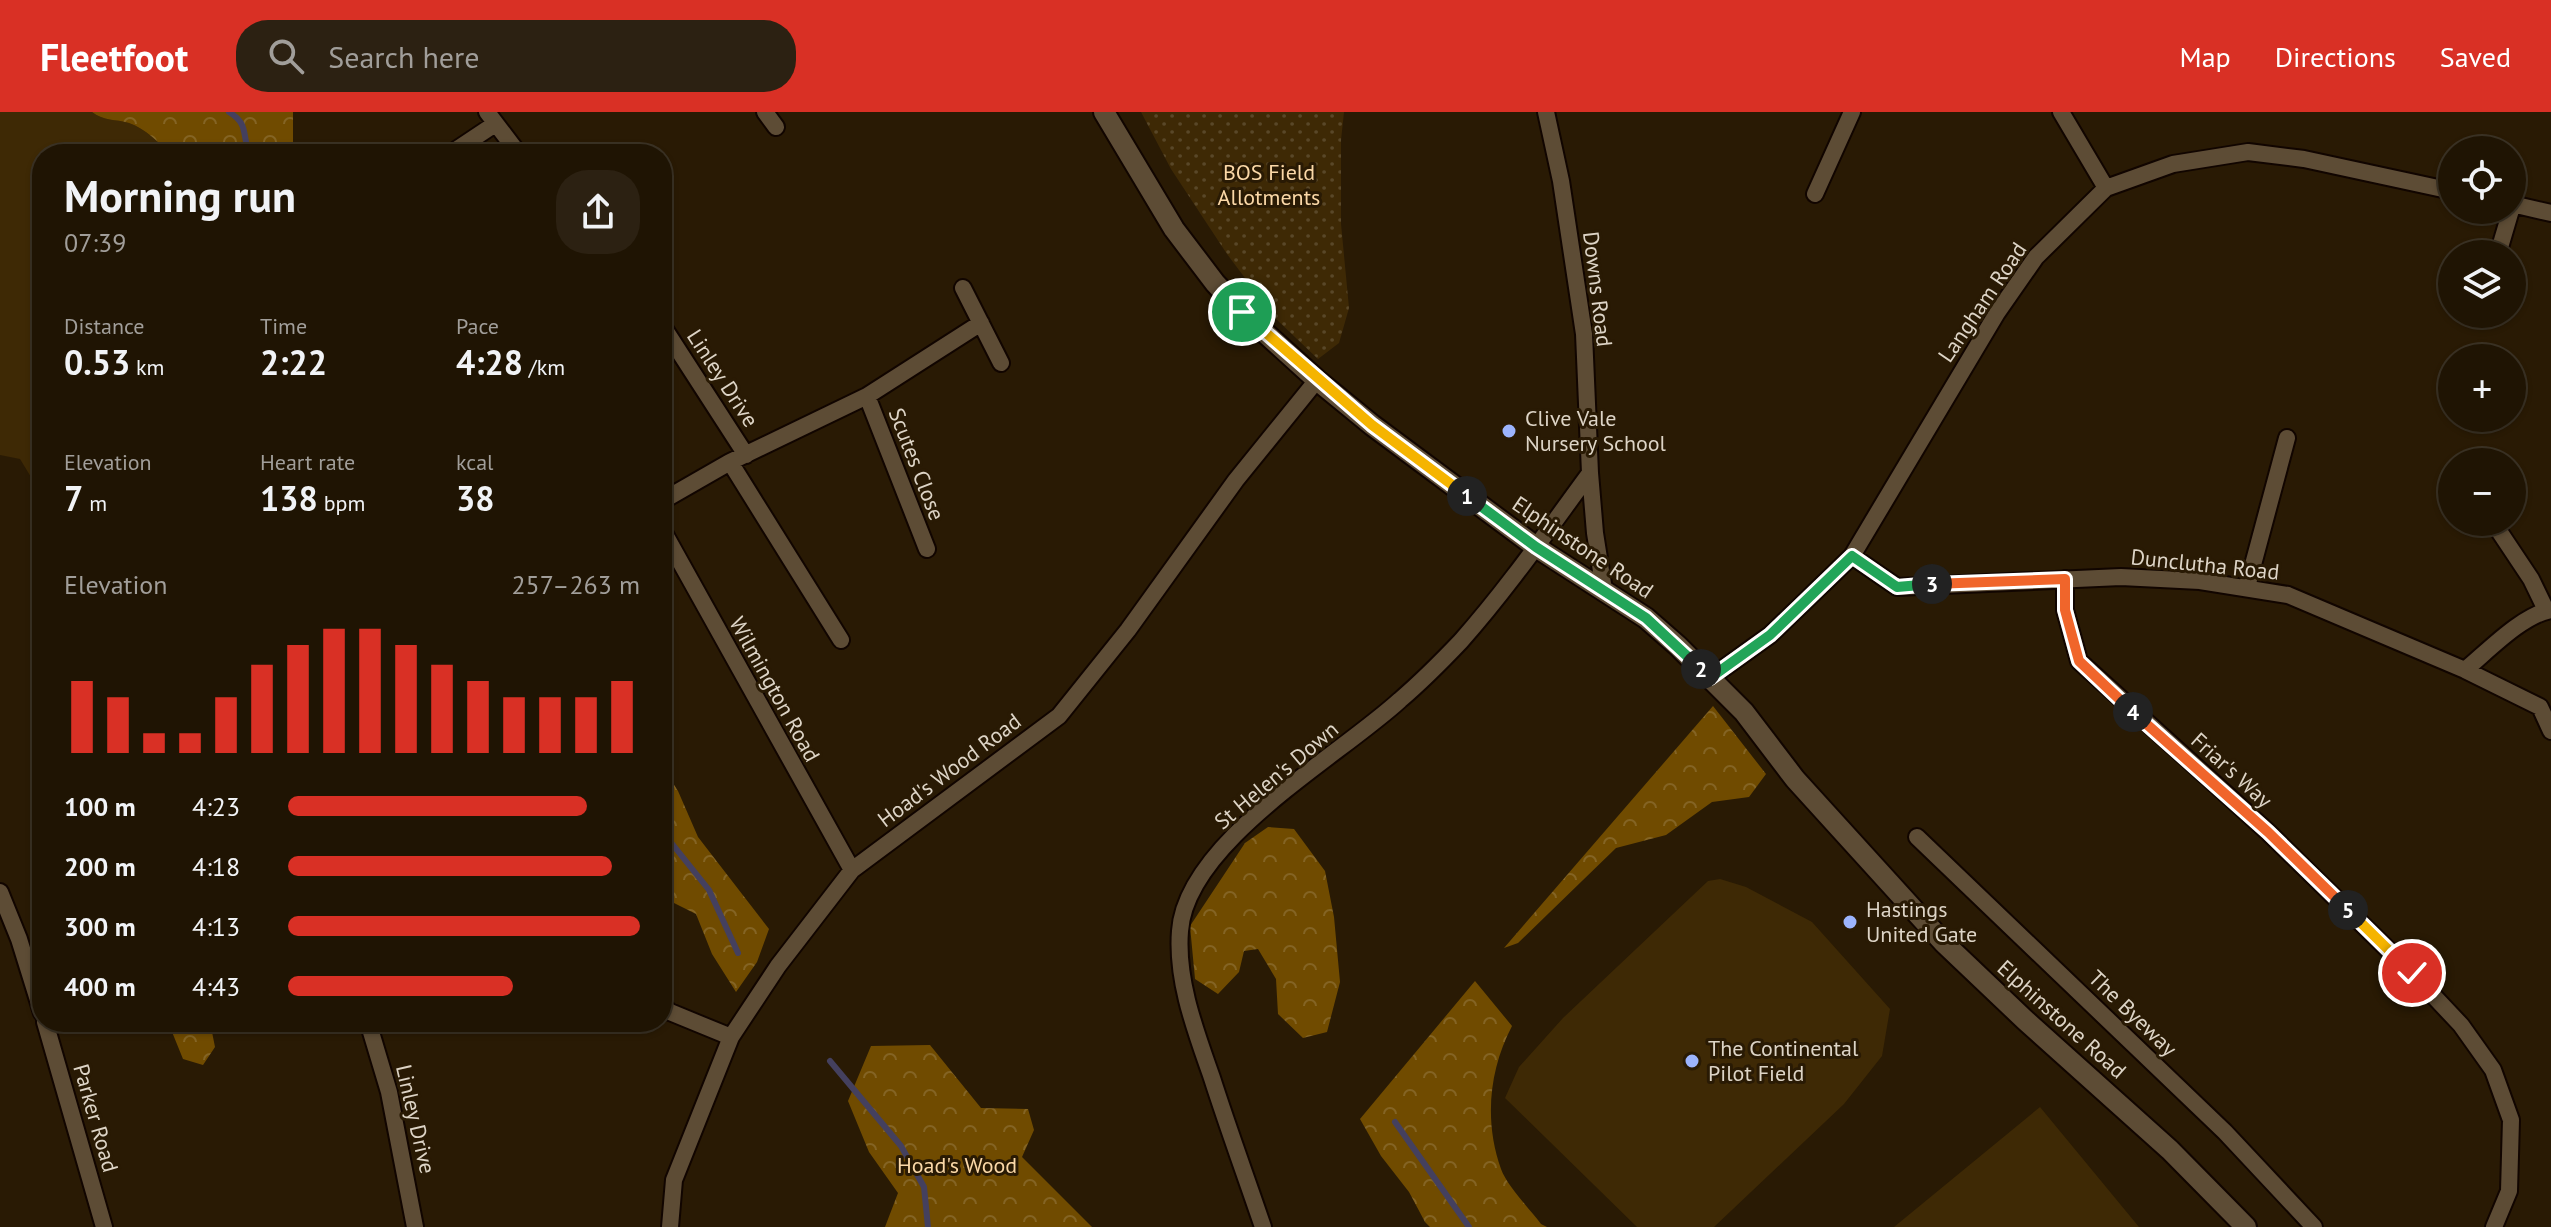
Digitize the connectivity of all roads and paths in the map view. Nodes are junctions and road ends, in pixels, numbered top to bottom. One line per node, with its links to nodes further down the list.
1 (765, 112): 7 (street)
2 (1104, 112): 19 (street, Elphinstone Road)
3 (1546, 112): 24 (street, Downs Road)
4 (1852, 112): 12 (street)
5 (2061, 112): 10 (street)
6 (491, 118): 8 (street); 9 (street)
7 (776, 127)
8 (461, 144)
9 (511, 144)
10 (2106, 188): 11 (street, Langham Road); 30 (street, Langham Road)
11 (2438, 188)
12 (1815, 194)
13 (2526, 209): 14 (street)
14 (2551, 213)
15 (963, 288): 16 (street)
16 (981, 323): 18 (street); 20 (street, Scutes Close)
17 (672, 340): 22 (street, Linley Drive)
18 (1001, 363)
19 (1317, 380): 28 (street, Elphinstone Road); 40 (street, Hoad's Wood Road)
20 (867, 396): 22 (street, Scutes Close); 29 (street, Scutes Close)
21 (2287, 438): 32 (street)
22 (746, 455): 23 (street, Linley Drive)
23 (730, 462): 25 (street, Linley Drive); 35 (street)
24 (1590, 473): 28 (street); 33 (street, Downs Road)
25 (672, 495)
26 (2502, 536): 34 (street)
27 (672, 547): 40 (street, Wilmington Road)
28 (1536, 547): 33 (street, Elphinstone Road); 50 (street, St Helen's Down)
29 (927, 549)
30 (1852, 556): 31 (street, Dunclutha Road); 37 (street, Langham Road)
31 (2065, 579): 32 (street, Dunclutha Road); 53 (street, Friar's Way)
32 (2247, 587): 36 (street, Dunclutha Road)
33 (1604, 590): 37 (street, Elphinstone Road)
34 (2548, 610): 36 (street)
35 (841, 640)
36 (2465, 670): 38 (street, Dunclutha Road)
37 (1710, 678): 51 (street, Elphinstone Road)
38 (2551, 731)
39 (1917, 837): 52 (street, The Byeway)
40 (852, 870): 46 (street, Hoad's Wood Road)
41 (0, 892): 42 (street)
42 (32, 981)
43 (672, 1013): 46 (street)
44 (48, 1032): 47 (street, Parker Road)
45 (371, 1032): 48 (street, Linley Drive)
46 (731, 1037): 49 (street, Hoad's Wood Road)
47 (104, 1227)
48 (415, 1227)
49 (670, 1227)
50 (1263, 1227)
51 (2246, 1227)
52 (2314, 1227)
53 (2494, 1227)

